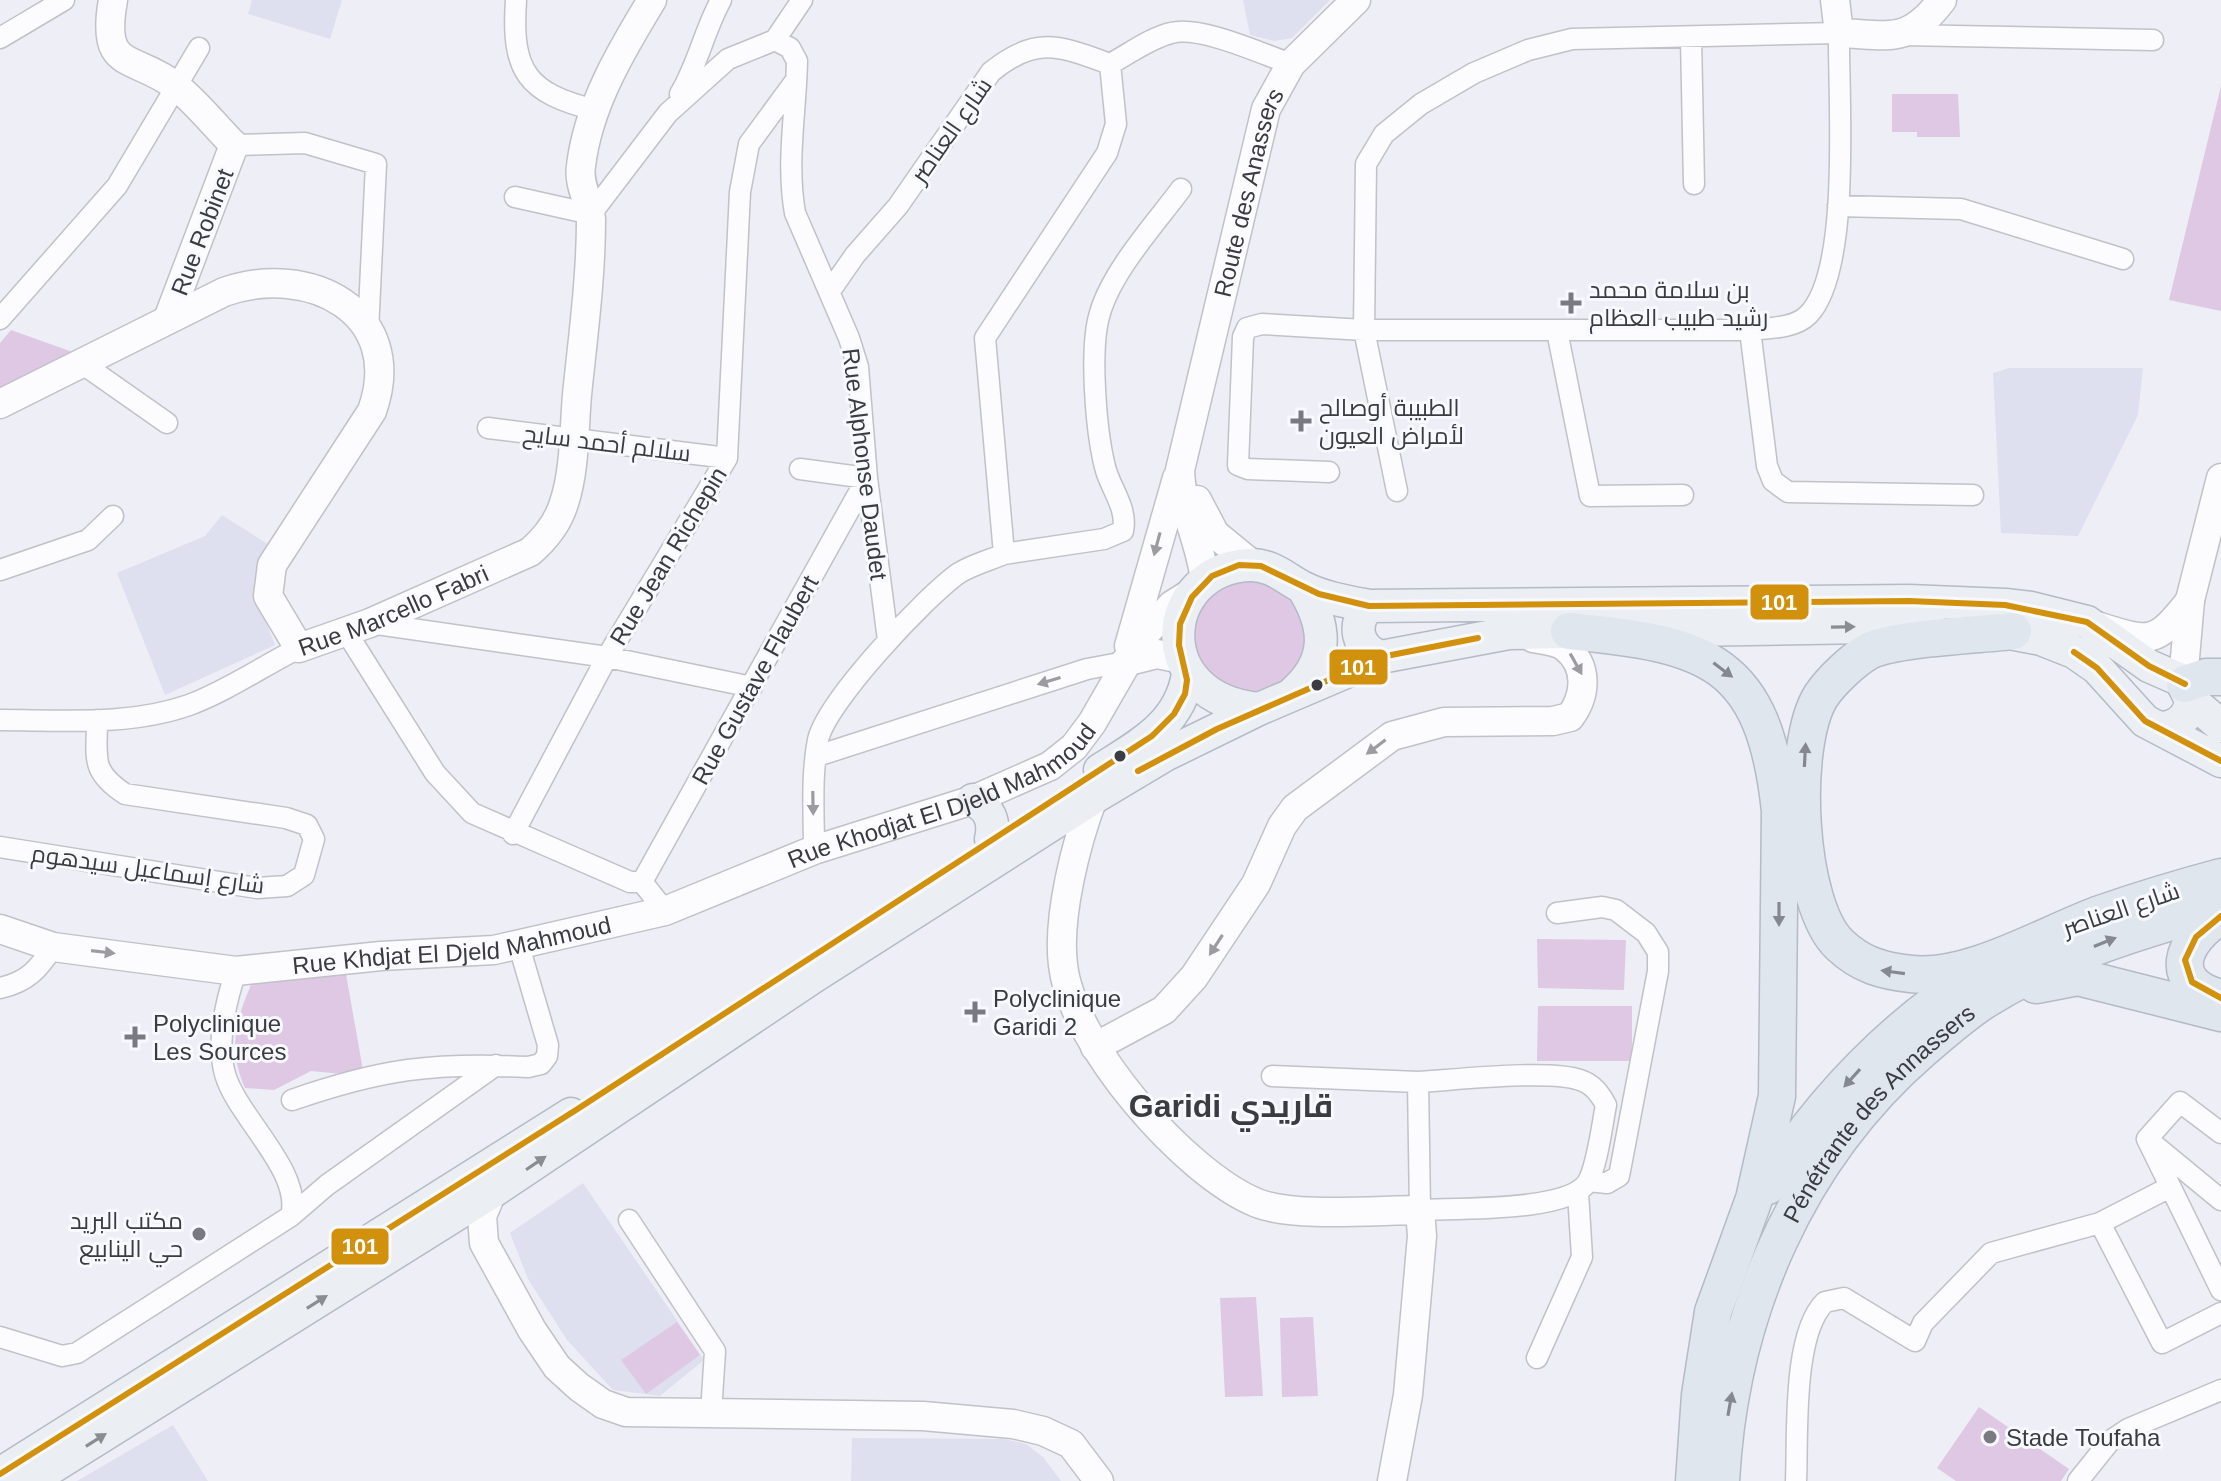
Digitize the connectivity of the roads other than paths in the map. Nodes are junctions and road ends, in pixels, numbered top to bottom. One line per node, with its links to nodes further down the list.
1 (64, 0): 12 (street)
2 (113, 0): 20 (street)
3 (516, 0): 21 (street)
4 (652, 0): 21 (street, Rue Marcello Fabri)
5 (721, 0): 22 (street)
6 (802, 0): 14 (street)
7 (1356, 0): 18 (street, Route des Anassers)
8 (1835, 0): 10 (street)
9 (1942, 0): 11 (street)
10 (1839, 33): 11 (street); 13 (street); 27 (street)
11 (1903, 35): 15 (street)
12 (0, 38)
13 (1691, 38): 24 (street); 33 (street)
14 (775, 40): 19 (street, Rue Alphonse Daudet); 22 (street)
15 (2153, 40)
16 (199, 48): 20 (street)
17 (1110, 64): 18 (street); 30 (street, شارع العناصر); 53 (street)
18 (1291, 64): 39 (street, Route des Anassers)
19 (796, 79): 30 (street, Rue Alphonse Daudet); 43 (street, Rue Jean Richepin)
20 (177, 87): 23 (street); 31 (street)
21 (595, 110): 28 (street, Rue Marcello Fabri)
22 (668, 113): 28 (street)
23 (234, 145): 32 (street, Rue Robinet); 35 (street)
24 (1694, 184)
25 (1181, 189): 53 (street)
26 (515, 197): 28 (street)
27 (1838, 206): 29 (street); 34 (street)
28 (591, 214): 42 (street, Rue Marcello Fabri)
29 (2123, 259)
30 (830, 291): 47 (street, Rue Alphonse Daudet)
31 (0, 319)
32 (168, 319): 35 (street, Rue Marcello Fabri); 37 (street, Rue Marcello Fabri)
33 (1364, 330): 36 (street); 46 (street); 49 (street)
34 (1750, 330): 36 (street); 51 (street)
35 (368, 331): 66 (street, Rue Marcello Fabri)
36 (1557, 331): 50 (street)
37 (80, 362): 38 (street, Rue Marcello Fabri); 40 (street)
38 (0, 404)
39 (1194, 414): 45 (street); 54 (street)
40 (167, 423)
41 (488, 428): 42 (street, سلالم أحمد سايح)
42 (573, 437): 43 (street, سلالم أحمد سايح); 61 (street, Rue Marcello Fabri)
43 (727, 458): 67 (street, Rue Jean Richepin)
44 (800, 469): 47 (street)
45 (1180, 470): 56 (street); 69 (street, one-way to 69)
46 (1329, 472)
47 (867, 478): 65 (street, Rue Alphonse Daudet); 73 (street, Rue Gustave Flaubert)
48 (2221, 478): 58 (street)
49 (1397, 491)
50 (1683, 495)
51 (1973, 495)
52 (113, 516): 55 (street)
53 (1004, 554): 65 (street)
54 (1253, 565): 56 (main road); 57 (main road)
55 (0, 570)
56 (1201, 586): 69 (street); 70 (main road)
57 (1303, 588): 59 (main road); 74 (main road)
58 (2190, 600): 60 (street); 72 (street)
59 (1369, 606): 60 (main road); 68 (main road)
60 (2087, 622): 72 (main road)
61 (357, 626): 66 (street, Rue Marcello Fabri); 67 (street); 84 (street)
62 (1569, 631): 63 (main road, one-way to 63); 64 (main road); 122 (highway, one-way to 122)
63 (2013, 631): 76 (main road); 97 (highway, one-way to 63)
64 (1509, 633): 68 (main road); 105 (street, one-way to 105)
65 (888, 640): 80 (street)
66 (299, 648): 78 (street)
67 (607, 657): 73 (street); 84 (street, Rue Jean Richepin)
68 (1381, 657): 74 (main road)
69 (1125, 662): 70 (street); 80 (street, one-way to 80); 83 (street, Rue Khodjat El Djeld Mahmoud)
70 (1185, 666): 75 (main road); 86 (main road)
71 (2221, 677): 72 (highway)
72 (2180, 685): 76 (main road); 76 (main road); 79 (main road)
73 (752, 687): 91 (street, Rue Gustave Flaubert)
74 (1288, 697): 75 (main road)
75 (1259, 709): 82 (main road)
76 (2148, 718): 81 (main road)
77 (0, 720): 78 (street)
78 (97, 720): 87 (street, شارع إسماعيل سيدهوم)
79 (2221, 726)
80 (817, 756): 88 (street, one-way to 88)
81 (2221, 761)
82 (1093, 798): 85 (main road); 89 (street)
83 (973, 800): 86 (main road); 88 (street, Rue Khodjat El Djeld Mahmoud)
84 (513, 834): 91 (street)
85 (1036, 837): 89 (street); 114 (main road, one-way to 85)
86 (991, 839): 130 (main road)
87 (0, 847)
88 (814, 850): 93 (street, Rue Khodjat El Djeld Mahmoud)
89 (1076, 859): 105 (street)
90 (2221, 877): 97 (highway, شارع العناصر)
91 (642, 882): 93 (street)
92 (2221, 907): 103 (highway, Pénétrante des Annassers, one-way to 92)
93 (665, 911): 98 (street, Rue Khdjat El Djeld Mahmoud)
94 (1557, 913): 112 (street)
95 (2221, 916): 102 (highway)
96 (0, 929): 99 (street)
97 (2023, 945): 122 (highway, one-way to 122)
98 (519, 946): 100 (street, Rue Khdjat El Djeld Mahmoud); 106 (street)
99 (53, 947): 100 (street, one-way to 100); 101 (street)
100 (236, 971): 117 (street)
101 (0, 988)
102 (2221, 998)
103 (1985, 1000): 104 (highway); 135 (highway, Pénétrante des Annassers, one-way to 103)
104 (2221, 1013)
105 (1095, 1047): 116 (street)
106 (496, 1065): 109 (street); 117 (street)
107 (1272, 1076): 108 (street)
108 (1418, 1082): 112 (street); 116 (street)
109 (292, 1100)
110 (2221, 1133): 111 (street)
111 (2147, 1139): 113 (street); 115 (street)
112 (1584, 1187): 116 (street); 127 (street)
113 (2170, 1187): 119 (street); 123 (street)
114 (492, 1192): 120 (main road); 121 (street)
115 (2221, 1200)
116 (1420, 1210): 133 (street)
117 (291, 1216): 126 (street)
118 (629, 1220): 129 (street)
119 (2100, 1223): 125 (street); 136 (street)
120 (429, 1233): 121 (street); 131 (main road, one-way to 120)
121 (484, 1243): 129 (street)
122 (1737, 1248): 134 (highway)
123 (2215, 1259): 124 (street)
124 (2221, 1290)
125 (2221, 1313)
126 (0, 1337)
127 (1537, 1358)
128 (2221, 1390): 137 (street)
129 (711, 1413): 132 (street)
130 (0, 1474)
131 (30, 1481)
132 (1099, 1481)
133 (1392, 1481)
134 (1694, 1481)
135 (1721, 1481)
136 (1796, 1481)
137 (2078, 1481)

